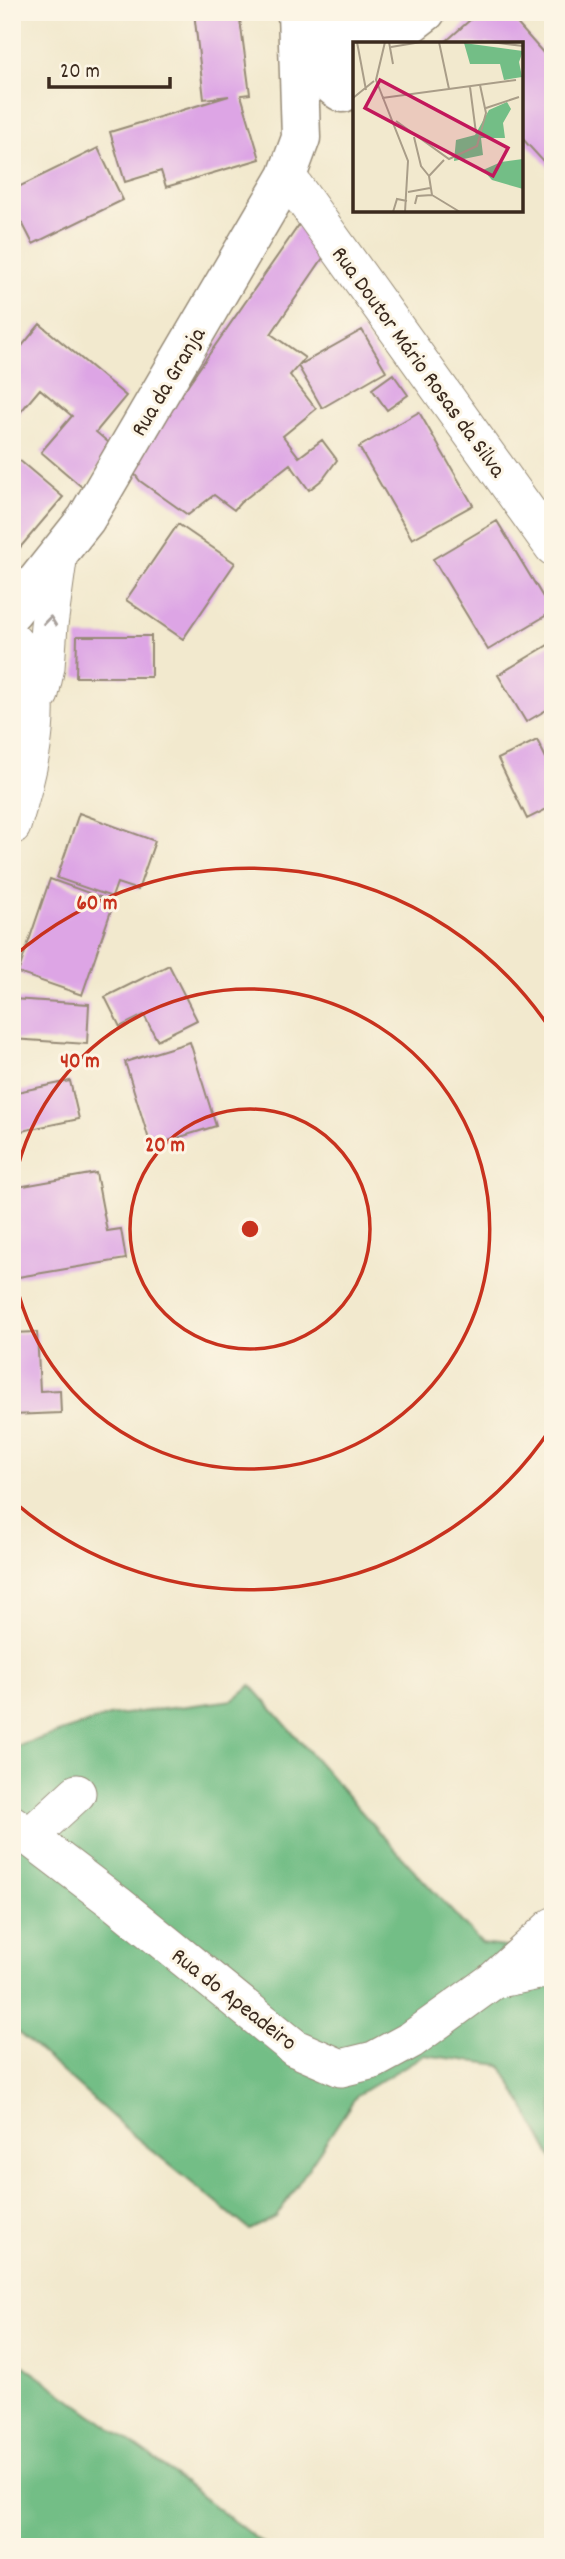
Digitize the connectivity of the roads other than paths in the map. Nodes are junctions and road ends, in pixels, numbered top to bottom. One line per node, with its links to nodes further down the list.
1 (426, 12): 3 (street)
2 (312, 13): 3 (street); 4 (street); 5 (street)
3 (386, 41)
4 (351, 78): 5 (street)
5 (301, 138): 6 (street, Rua da Granja)
6 (287, 176): 7 (street, Rua Doutor Mário Rosas da Silva); 8 (street, Rua da Granja)
7 (553, 547)
8 (59, 553): 9 (street, Rua da Granja); 11 (street, one-way to 8)
9 (12, 612)
10 (12, 640): 11 (street)
11 (24, 717): 12 (street)
12 (12, 826)
13 (77, 1793): 14 (street)
14 (21, 1831): 17 (street, Rua do Apeadeiro)
15 (553, 1926): 17 (street)
16 (553, 1968): 17 (street, Rua do Apeadeiro)
17 (494, 1980)

